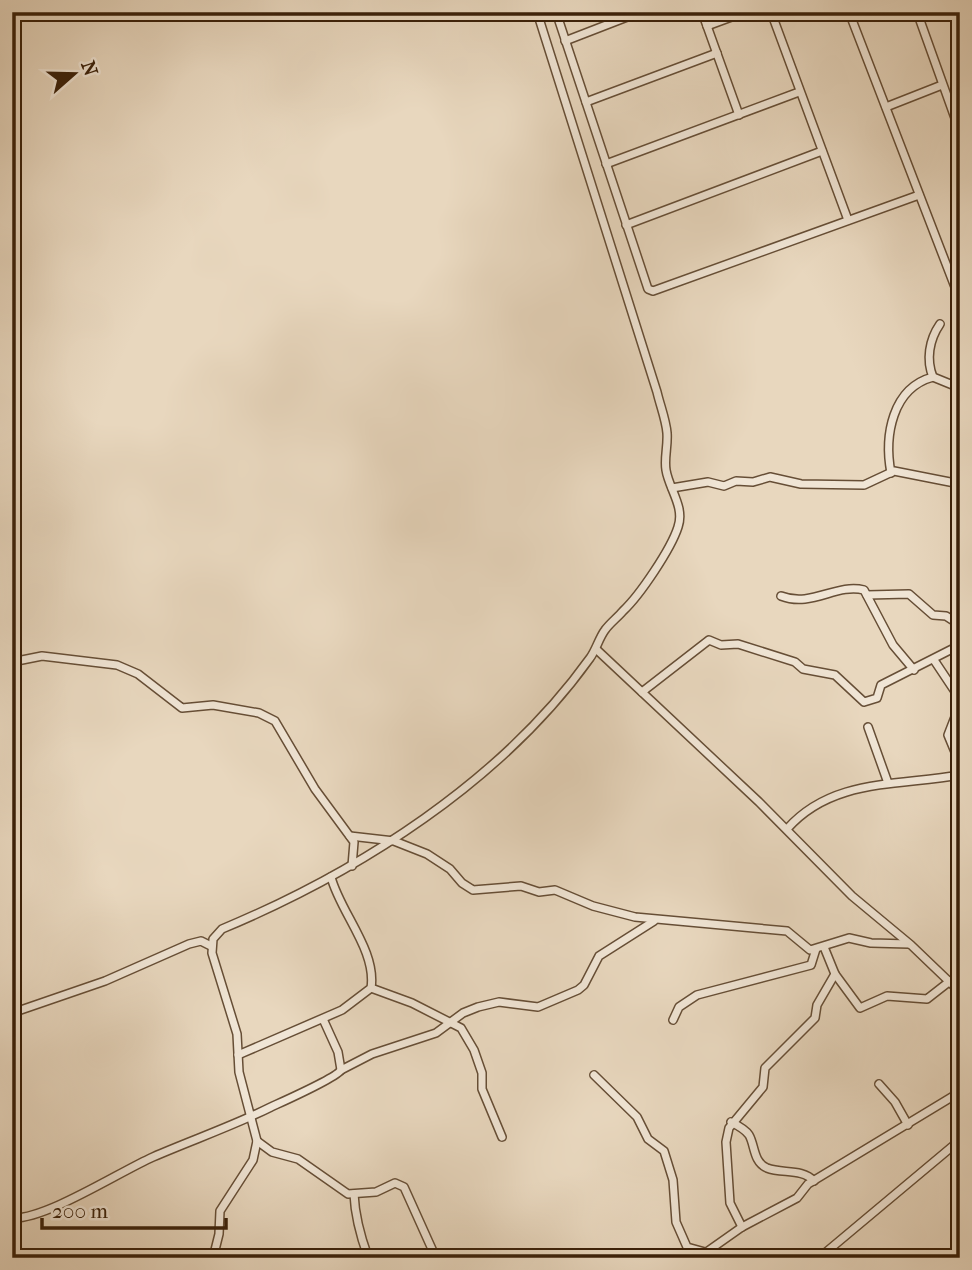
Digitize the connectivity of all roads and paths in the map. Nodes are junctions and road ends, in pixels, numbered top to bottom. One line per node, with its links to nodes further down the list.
1 (537, 12): 30 (street)
2 (556, 12): 11 (street)
3 (702, 12): 10 (street)
4 (745, 12): 10 (street)
5 (771, 12): 14 (street)
6 (849, 12): 16 (street)
7 (934, 12): 9 (street)
8 (635, 13): 11 (street)
9 (918, 15): 13 (street)
10 (707, 26): 12 (street)
11 (565, 41): 15 (street)
12 (717, 53): 15 (street); 17 (street)
13 (942, 85): 16 (street); 18 (street)
14 (799, 92): 17 (street); 19 (street)
15 (586, 102): 20 (street)
16 (886, 107): 21 (street)
17 (739, 115): 20 (street)
18 (960, 132)
19 (822, 151): 22 (street); 23 (street)
20 (606, 163): 23 (street)
21 (919, 195): 22 (street); 24 (street)
22 (848, 220): 23 (street)
23 (626, 225)
24 (960, 300)
25 (940, 324): 26 (street)
26 (933, 377): 27 (street); 28 (street)
27 (960, 388)
28 (891, 472): 29 (street); 30 (street)
29 (960, 484)
30 (672, 488): 35 (street)
31 (782, 596): 32 (street)
32 (867, 596): 33 (street); 38 (street)
33 (957, 624): 34 (street)
34 (959, 645): 36 (street)
35 (596, 649): 39 (street); 49 (street)
36 (934, 660): 38 (street); 40 (street)
37 (12, 662): 48 (street)
38 (914, 670): 39 (street)
39 (642, 692): 47 (street)
40 (960, 702): 43 (street)
41 (868, 727): 46 (street)
42 (960, 744): 43 (street)
43 (955, 752): 44 (street)
44 (960, 764)
45 (960, 775): 46 (street)
46 (888, 783): 47 (street)
47 (787, 829): 53 (street)
48 (350, 836): 49 (street); 50 (street)
49 (394, 841): 50 (street); 52 (street)
50 (352, 866): 51 (street)
51 (331, 877): 54 (street); 58 (street)
52 (655, 920): 55 (street); 63 (street)
53 (909, 944): 55 (street); 57 (street)
54 (211, 946): 60 (street); 64 (street)
55 (820, 948): 56 (street); 62 (street)
56 (835, 974): 57 (street); 70 (street)
57 (950, 981): 59 (street)
58 (371, 988): 61 (street); 63 (street)
59 (960, 992)
60 (12, 1013)
61 (323, 1019): 64 (street); 65 (street)
62 (673, 1020)
63 (451, 1023): 65 (street); 72 (street)
64 (238, 1055): 69 (street)
65 (341, 1070): 69 (street)
66 (594, 1075): 79 (street)
67 (879, 1084): 71 (street)
68 (960, 1092): 71 (street)
69 (252, 1116): 74 (street); 77 (street)
70 (731, 1122): 75 (street); 78 (street)
71 (908, 1125): 75 (street)
72 (502, 1137)
73 (960, 1140): 84 (street)
74 (257, 1141): 76 (street); 81 (street)
75 (814, 1181): 78 (street)
76 (354, 1194): 80 (street); 82 (street)
77 (12, 1218)
78 (738, 1227): 79 (street)
79 (707, 1255): 83 (street)
80 (368, 1257)
81 (213, 1258)
82 (436, 1258)
83 (698, 1258)
84 (819, 1258)

